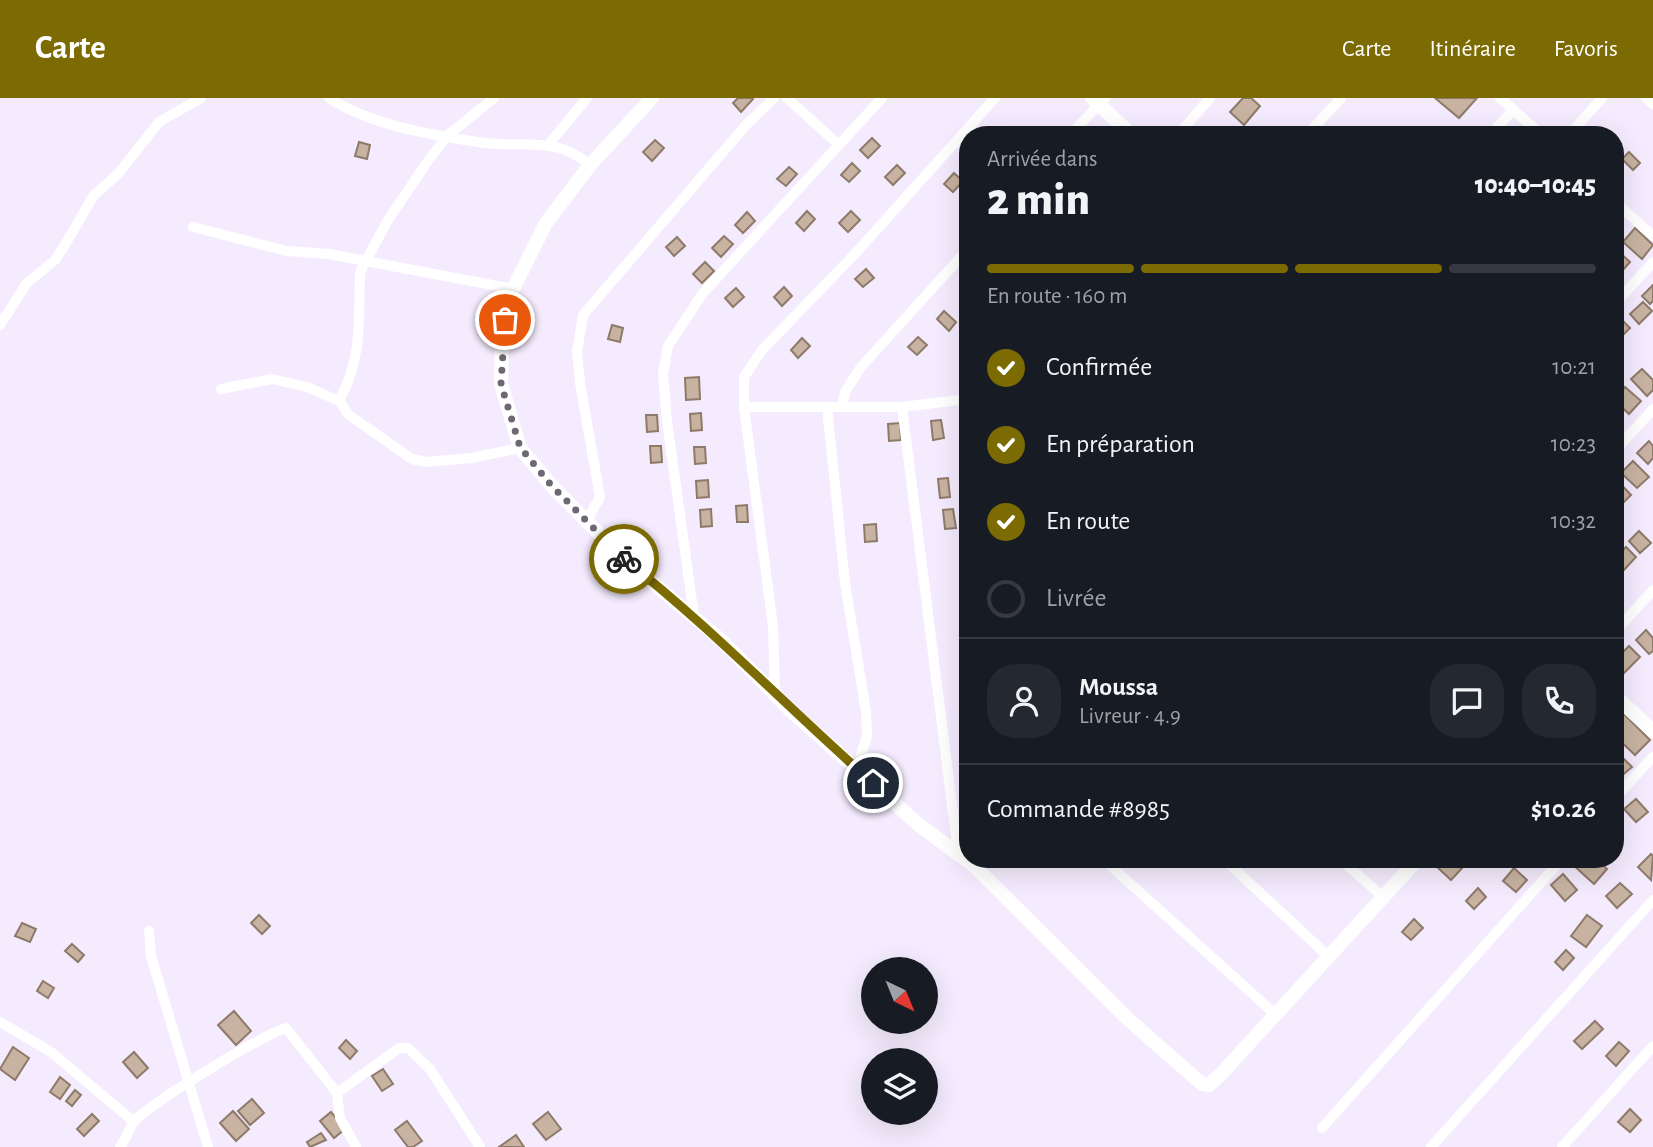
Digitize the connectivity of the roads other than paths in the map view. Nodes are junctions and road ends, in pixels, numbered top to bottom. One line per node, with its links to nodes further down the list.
1 (201, 98): 39 (street)
2 (329, 98): 26 (street)
3 (494, 98): 26 (street)
4 (587, 98): 28 (street)
5 (652, 98): 30 (street)
6 (774, 98): 50 (street)
7 (787, 98): 29 (street)
8 (882, 98): 29 (street)
9 (995, 98): 19 (street)
10 (1210, 98): 22 (street)
11 (1340, 98): 18 (street)
12 (1500, 98): 17 (street)
13 (1602, 98): 25 (street)
14 (1646, 98): 16 (street)
15 (1099, 100): 20 (street); 21 (street)
16 (1653, 104)
17 (1513, 110): 23 (street); 24 (street)
18 (1316, 125)
19 (970, 126)
20 (1077, 126)
21 (1124, 126)
22 (1186, 126)
23 (1498, 126)
24 (1532, 126)
25 (1577, 126)
26 (448, 135): 28 (street); 35 (street)
27 (959, 138): 43 (street)
28 (549, 144): 30 (street)
29 (839, 145): 52 (street)
30 (590, 165): 37 (street)
31 (1624, 210): 33 (street)
32 (192, 227): 35 (street)
33 (1653, 236)
34 (959, 258): 45 (street)
35 (367, 261): 37 (street); 42 (street)
36 (1653, 262): 38 (street)
37 (513, 289): 49 (street)
38 (1624, 294)
39 (0, 325)
40 (221, 389): 42 (street)
41 (959, 400): 46 (street)
42 (339, 401): 49 (street)
43 (744, 407): 44 (street); 54 (street)
44 (827, 407): 45 (street); 58 (street)
45 (842, 407): 46 (street)
46 (902, 407): 60 (street)
47 (1653, 409): 48 (street)
48 (1624, 441)
49 (520, 447): 50 (street)
50 (587, 520): 52 (street)
51 (1653, 590): 53 (street)
52 (694, 616): 54 (street)
53 (1624, 622)
54 (775, 695): 58 (street)
55 (1624, 704): 56 (street)
56 (1653, 731)
57 (1653, 757): 59 (street)
58 (856, 769): 60 (street)
59 (1624, 788)
60 (958, 853)
61 (973, 868): 71 (street)
62 (1114, 868): 71 (street)
63 (1234, 868): 70 (street)
64 (1350, 868): 67 (street)
65 (1409, 868): 67 (street)
66 (1554, 868): 77 (street)
67 (1382, 896): 70 (street)
68 (1653, 900): 82 (street)
69 (149, 931): 74 (street)
70 (1330, 958): 71 (street)
71 (1276, 1015)
72 (0, 1021): 76 (street)
73 (1653, 1046): 83 (street)
74 (188, 1083): 75 (street); 76 (street); 79 (street)
75 (337, 1093): 80 (street); 81 (street)
76 (134, 1121): 78 (street)
77 (1322, 1128)
78 (120, 1147)
79 (208, 1147)
80 (356, 1147)
81 (480, 1147)
82 (1431, 1147)
83 (1562, 1147)

